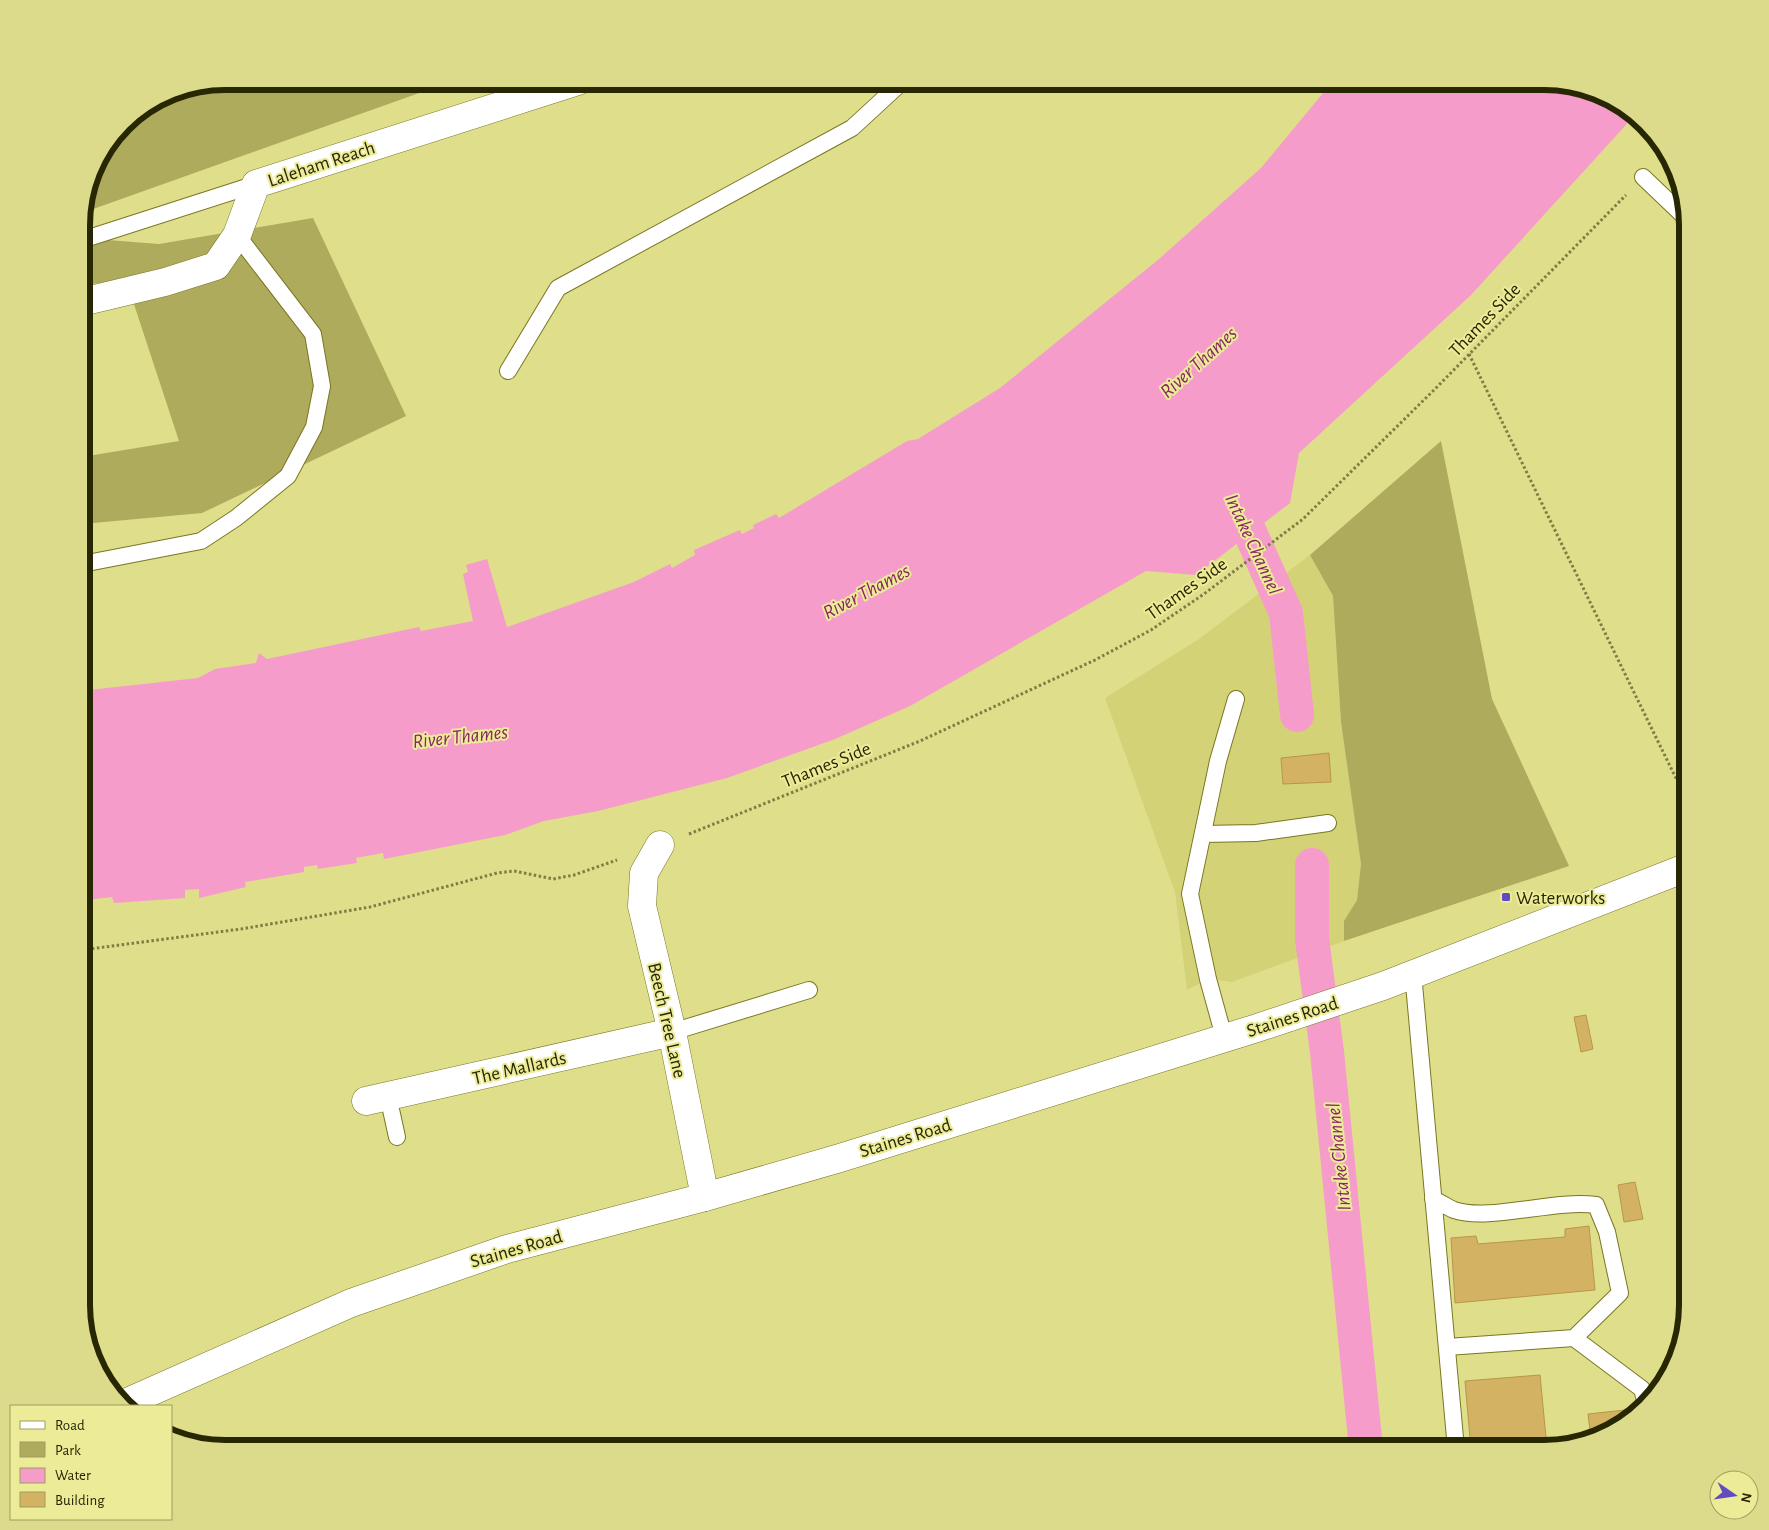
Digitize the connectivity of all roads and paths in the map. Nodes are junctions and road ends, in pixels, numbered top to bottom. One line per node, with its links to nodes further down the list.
1 (550, 90): 5 (main road, Laleham Reach)
2 (893, 90): 11 (lane)
3 (1660, 157): 4 (path, Thames Side)
4 (1643, 177): 6 (lane); 10 (path, Thames Side)
5 (256, 184): 7 (main road, Laleham Reach); 8 (lane)
6 (1678, 211)
7 (237, 234): 9 (main road, Laleham Reach); 12 (lane)
8 (90, 237)
9 (90, 300)
10 (1469, 354): 14 (path); 17 (path, Thames Side)
11 (508, 371)
12 (90, 562)
13 (1236, 700): 16 (lane)
14 (1679, 785)
15 (1328, 823): 16 (lane)
16 (1203, 834): 23 (lane)
17 (660, 845): 19 (path, Thames Side); 22 (main road, Beech Tree Lane)
18 (1679, 870): 20 (main road, Staines Road)
19 (90, 949)
20 (1413, 973): 23 (main road, Staines Road); 27 (lane)
21 (809, 990): 22 (lane)
22 (672, 1032): 24 (main road, The Mallards); 26 (main road, Beech Tree Lane)
23 (1224, 1038): 26 (main road, Staines Road)
24 (377, 1099): 25 (lane)
25 (397, 1137)
26 (705, 1198): 31 (main road, Staines Road)
27 (1433, 1199): 28 (lane); 29 (lane)
28 (1574, 1338): 29 (lane); 30 (lane)
29 (1447, 1347): 32 (lane)
30 (1644, 1395)
31 (131, 1401)
32 (1455, 1440)

